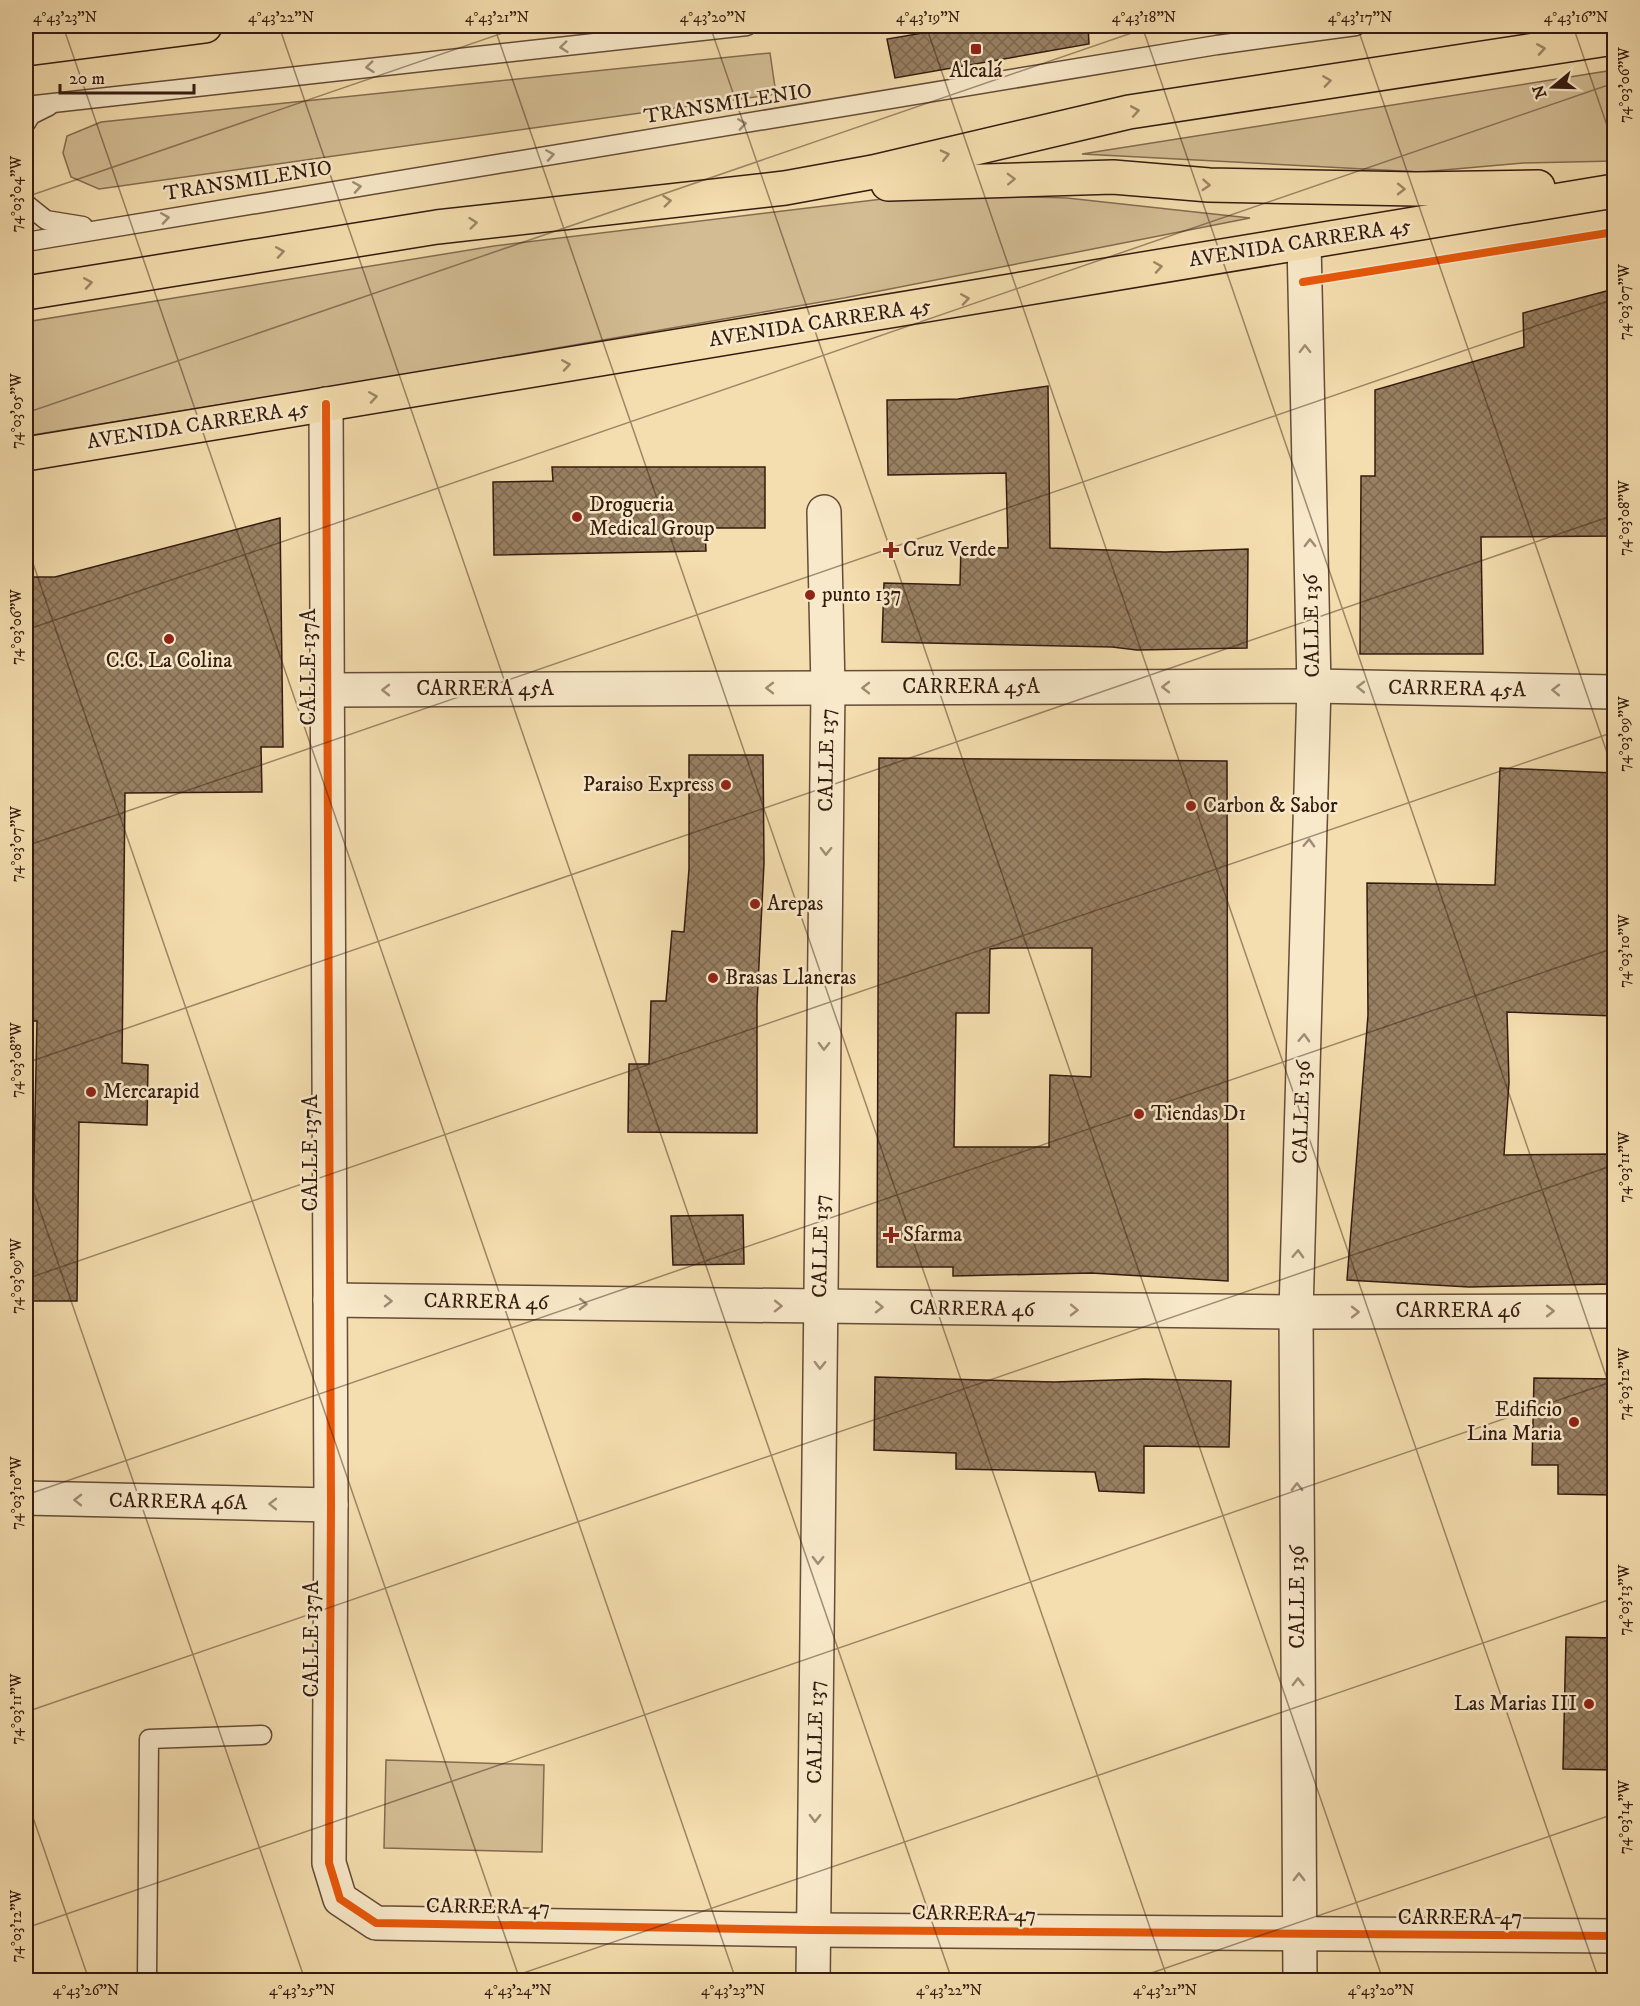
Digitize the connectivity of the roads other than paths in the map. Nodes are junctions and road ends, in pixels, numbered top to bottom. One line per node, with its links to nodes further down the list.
1 (205, 26): 5 (highway)
2 (747, 26): 6 (lane, one-way to 6)
3 (1356, 26): 13 (lane, TRANSMILENIO, one-way to 3)
4 (1614, 38): 10 (highway, one-way to 4)
5 (26, 49)
6 (59, 101): 7 (lane); 8 (lane)
7 (26, 106)
8 (26, 123)
9 (1614, 185): 10 (highway, one-way to 9)
10 (785, 188): 16 (highway, one-way to 10)
11 (1614, 191): 15 (highway, AVENIDA CARRERA 45)
12 (26, 204): 13 (lane, TRANSMILENIO)
13 (107, 227): 14 (lane, TRANSMILENIO)
14 (26, 242)
15 (1304, 243): 17 (highway, AVENIDA CARRERA 45, one-way to 15); 20 (street, CALLE 136, one-way to 15)
16 (26, 293)
17 (326, 404): 18 (highway, AVENIDA CARRERA 45); 22 (street, CALLE 137A)
18 (26, 454)
19 (824, 512): 21 (street, CALLE 137)
20 (1314, 686): 21 (street, CARRERA 45A, one-way to 21); 23 (street, CARRERA 45A, one-way to 20); 27 (street, CALLE 136, one-way to 20)
21 (828, 688): 22 (street, CARRERA 45A, one-way to 22); 25 (street, CALLE 137, one-way to 25)
22 (327, 690): 24 (street, CALLE 137A)
23 (1614, 692)
24 (330, 1300): 25 (street, CARRERA 46, one-way to 25); 29 (street, CALLE 137A)
25 (821, 1307): 27 (street, CARRERA 46, one-way to 27); 32 (street, CALLE 137, one-way to 32)
26 (1614, 1311): 27 (street, CARRERA 46, one-way to 26)
27 (1296, 1312): 33 (street, CALLE 136, one-way to 27)
28 (26, 1498): 29 (street, CARRERA 46A, one-way to 28)
29 (331, 1505): 31 (street, CALLE 137A)
30 (262, 1735): 35 (lane)
31 (340, 1899): 32 (street, CARRERA 47)
32 (813, 1930): 33 (street, CARRERA 47); 36 (street, CALLE 137)
33 (1299, 1935): 34 (street, CARRERA 47); 37 (street, CALLE 136)
34 (1614, 1936)
35 (147, 1980)
36 (813, 1980)
37 (1300, 1980)

